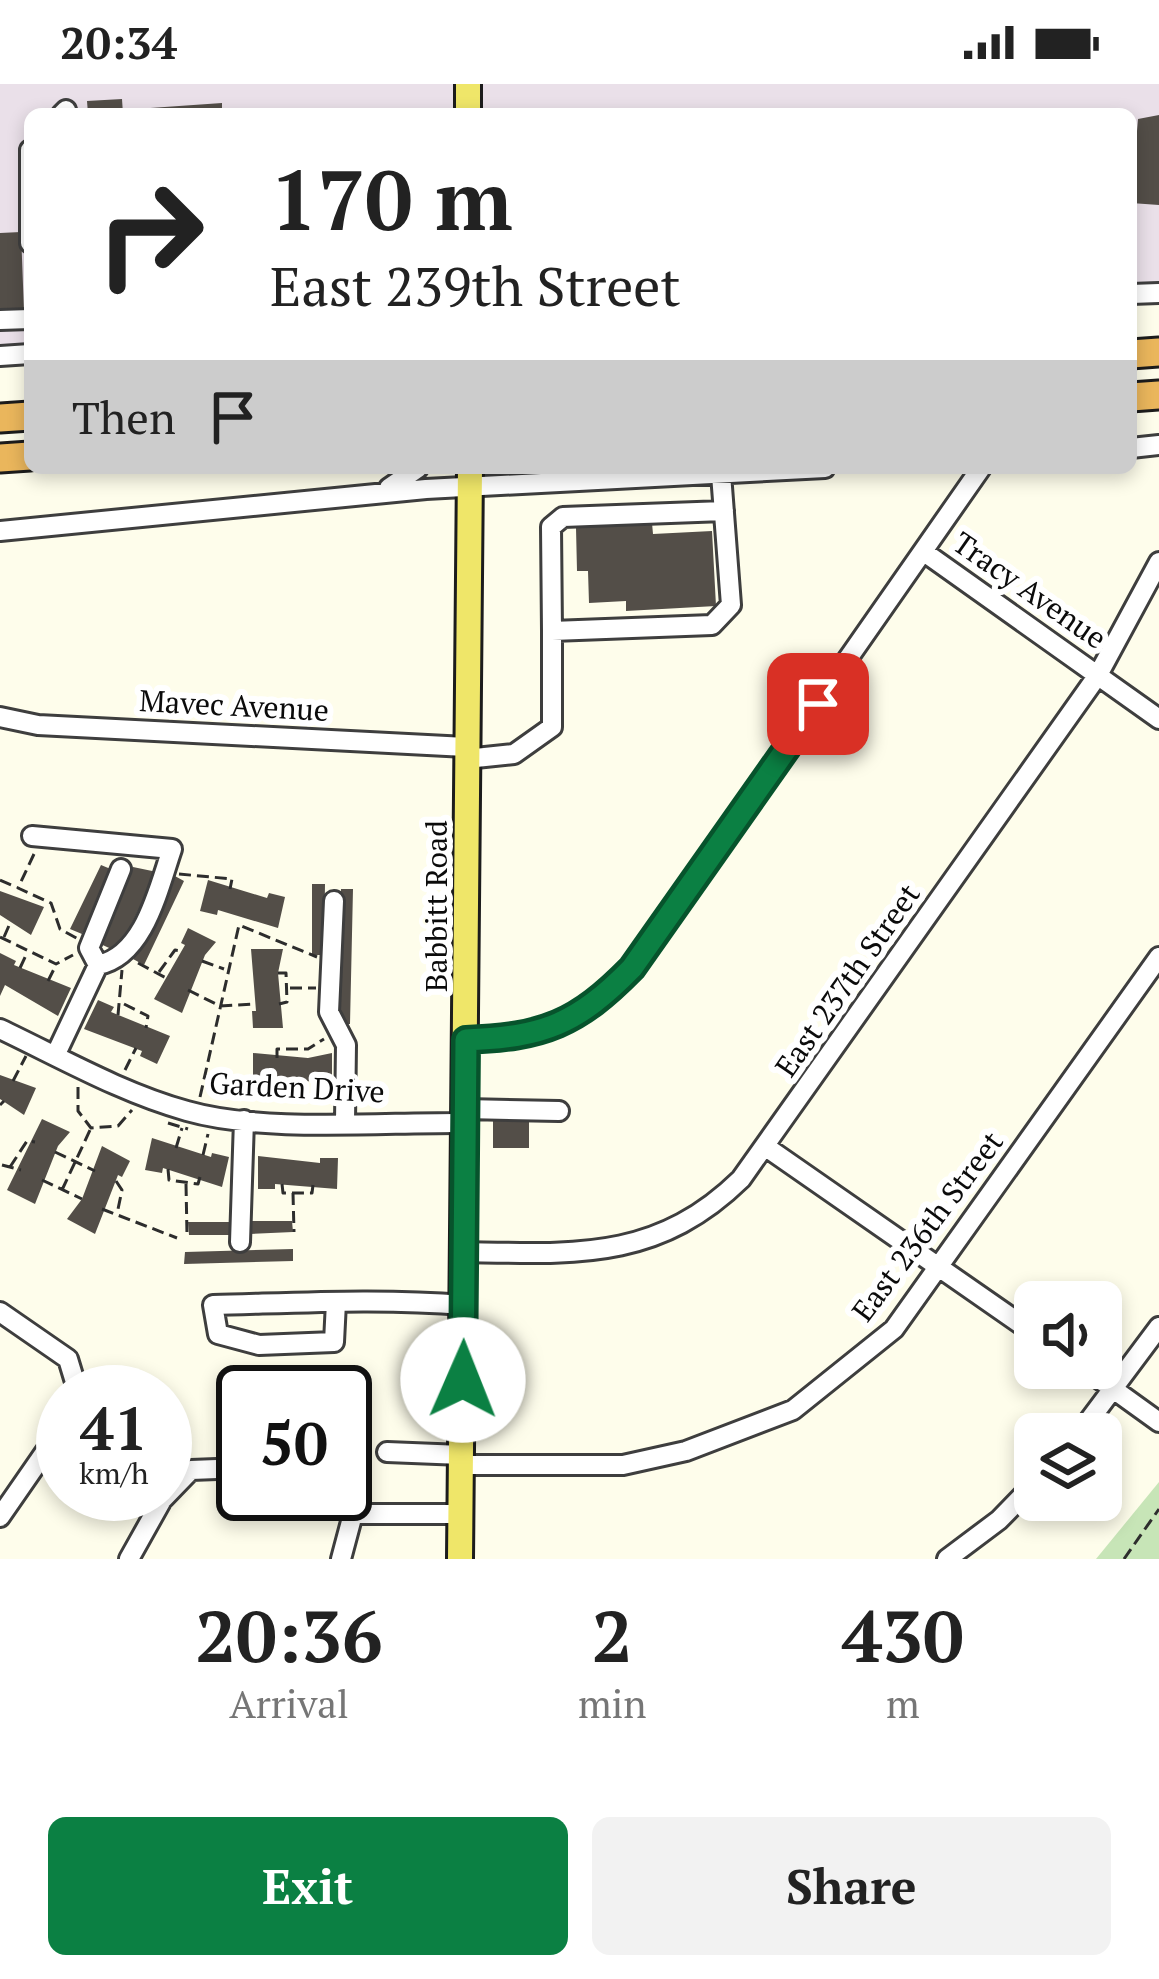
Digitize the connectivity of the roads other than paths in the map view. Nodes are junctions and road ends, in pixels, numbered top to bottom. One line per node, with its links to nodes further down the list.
1 (412, 474): 7 (street)
2 (549, 474): 6 (street)
3 (721, 474): 6 (street); 8 (street)
4 (977, 474): 10 (street)
5 (470, 478): 6 (street); 7 (street); 16 (main road, Babbitt Road)
6 (578, 482)
7 (362, 496): 9 (street)
8 (724, 511): 12 (street); 12 (street)
9 (0, 531)
10 (924, 552): 13 (street, Tracy Avenue); 23 (street)
11 (1159, 562): 13 (street, East 237th Street)
12 (552, 631): 16 (street, Mavec Avenue)
13 (1098, 675): 15 (street, Tracy Avenue); 29 (street, East 237th Street)
14 (0, 716): 16 (street, Mavec Avenue)
15 (1159, 719)
16 (466, 753): 23 (main road, Babbitt Road)
17 (33, 845): 21 (street)
18 (121, 869): 21 (street)
19 (334, 901): 28 (street)
20 (1159, 956): 32 (street, East 236th Street)
21 (98, 965): 24 (street)
22 (0, 1029): 24 (street, Garden Drive)
23 (466, 1040): 26 (main road, Babbitt Road)
24 (55, 1056): 27 (street, Garden Drive)
25 (559, 1111): 26 (street, Garden Drive)
26 (465, 1116): 28 (street, Garden Drive); 31 (main road, Babbitt Road)
27 (244, 1120): 28 (street, Garden Drive); 30 (street)
28 (345, 1121)
29 (766, 1147): 31 (street, East 237th Street); 32 (street)
30 (240, 1242)
31 (464, 1252): 34 (main road, Babbitt Road)
32 (940, 1268): 36 (street); 43 (street, East 236th Street)
33 (337, 1302): 33 (street); 34 (street)
34 (464, 1305): 43 (main road, Babbitt Road)
35 (0, 1312): 38 (street)
36 (1014, 1319)
37 (1159, 1327): 39 (street)
38 (70, 1365)
39 (1115, 1390): 40 (street); 41 (street)
40 (1096, 1413)
41 (1159, 1422)
42 (387, 1452): 43 (street, East 236th Street)
43 (462, 1460): 48 (main road, Babbitt Road)
44 (36, 1465): 49 (street)
45 (216, 1469): 51 (street)
46 (1014, 1505): 54 (street)
47 (372, 1514): 48 (street)
48 (460, 1514): 53 (main road, Babbitt Road)
49 (0, 1517)
50 (351, 1521): 52 (street)
51 (129, 1559)
52 (341, 1559)
53 (460, 1559)
54 (947, 1559)

